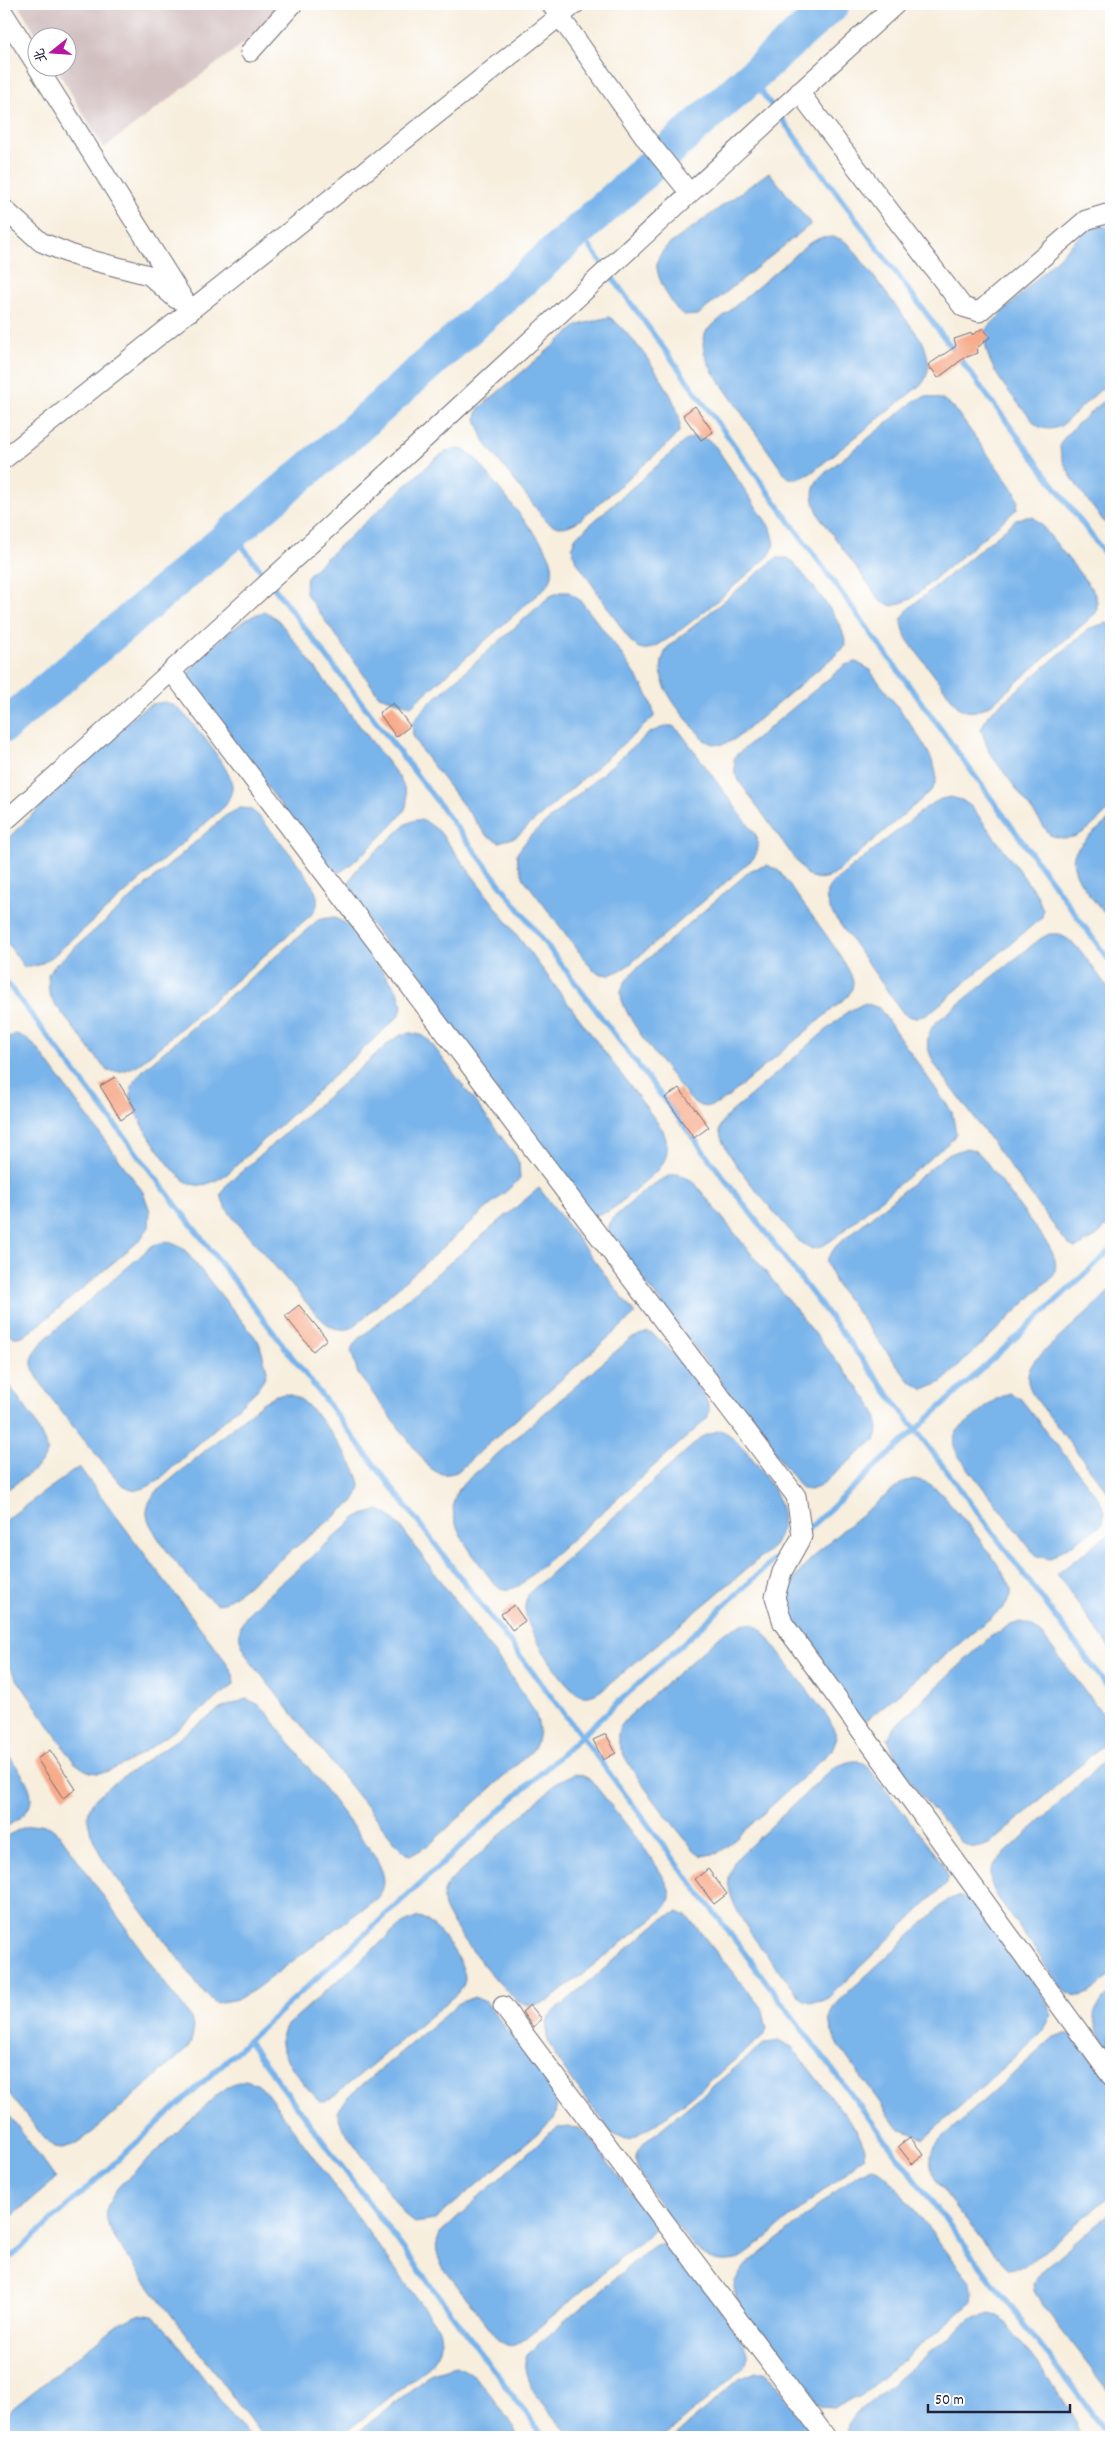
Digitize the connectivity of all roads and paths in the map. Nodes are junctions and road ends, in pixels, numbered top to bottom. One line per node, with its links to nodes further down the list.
1 (293, 4): 7 (street)
2 (575, 4): 4 (street)
3 (896, 4): 9 (street)
4 (555, 10): 10 (street); 13 (street)
5 (4, 14): 6 (street)
6 (28, 51)
7 (250, 52)
8 (45, 78): 13 (street)
9 (799, 92): 10 (street); 12 (street)
10 (685, 187): 15 (street)
11 (4, 209): 13 (street)
12 (1111, 216)
13 (190, 311): 14 (street)
14 (4, 459)
15 (172, 672): 16 (street); 18 (street)
16 (4, 822)
17 (503, 2006): 19 (street)
18 (1111, 2076)
19 (826, 2437)

